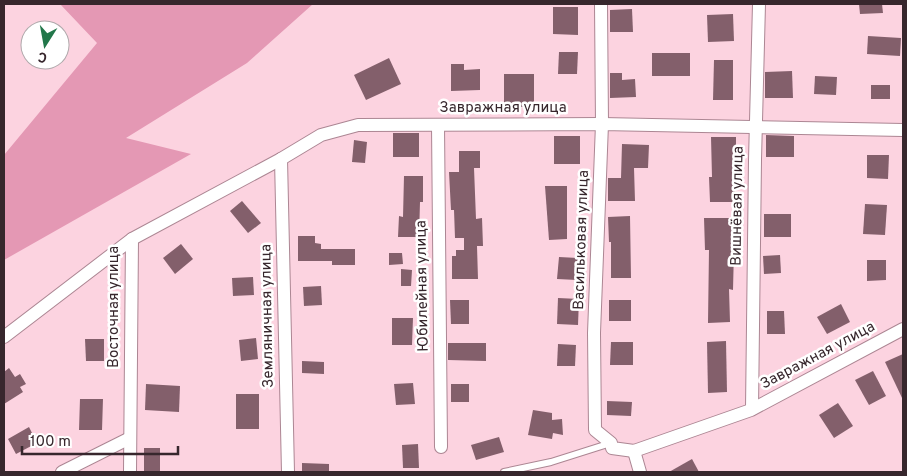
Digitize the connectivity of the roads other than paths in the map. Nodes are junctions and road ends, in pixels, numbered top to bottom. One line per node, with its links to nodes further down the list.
1 (601, 4): 3 (street, Васильковая улица)
2 (759, 4): 5 (street, Вишнёвая улица)
3 (602, 124): 4 (street, Завражная улица); 5 (street, Завражная улица); 13 (street, Васильковая улица)
4 (438, 125): 7 (street, Завражная улица); 14 (street, Юбилейная улица)
5 (756, 127): 6 (street, Завражная улица); 11 (street, Вишнёвая улица)
6 (903, 130)
7 (280, 159): 8 (street, Завражная улица); 18 (street, Земляничная улица)
8 (132, 239): 10 (street, Восточная улица); 12 (street, Восточная улица)
9 (903, 328): 11 (street, Завражная улица)
10 (4, 338)
11 (752, 409): 15 (street, Завражная улица)
12 (130, 438): 16 (street); 17 (street, Восточная улица)
13 (611, 443): 15 (street, Васильковая улица); 19 (lane)
14 (441, 447)
15 (634, 450): 20 (street)
16 (62, 472)
17 (130, 472)
18 (288, 472)
19 (504, 472)
20 (640, 472)

